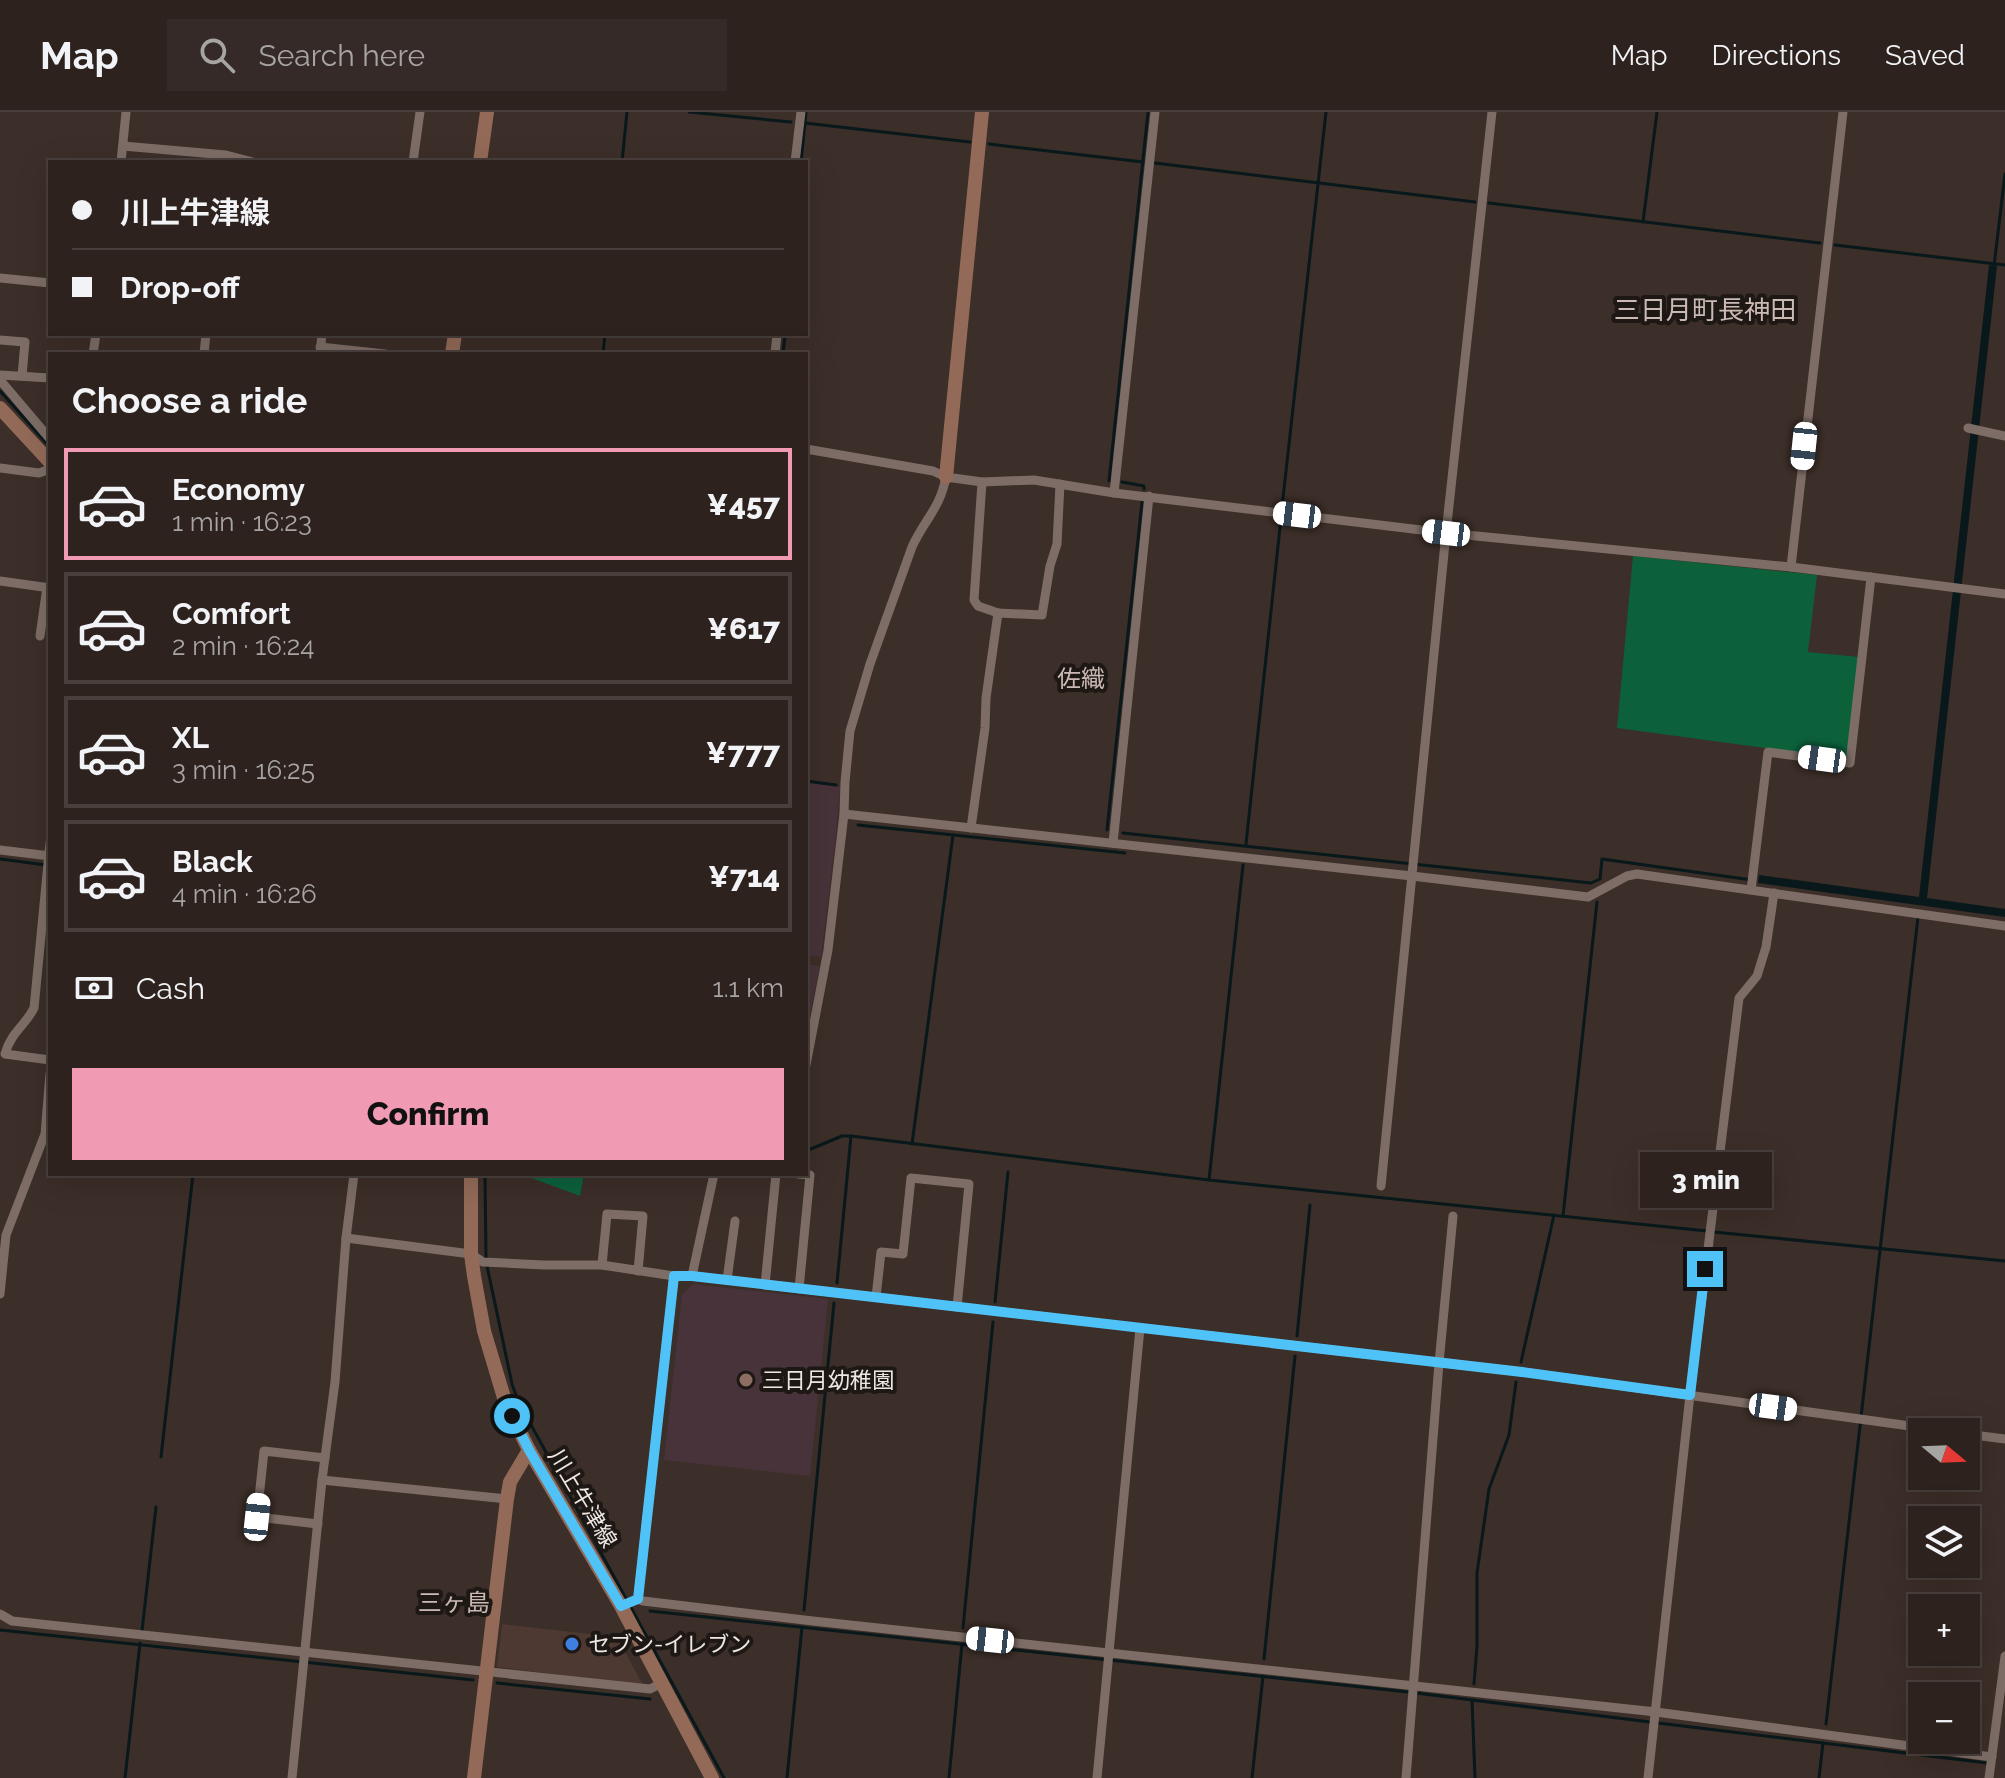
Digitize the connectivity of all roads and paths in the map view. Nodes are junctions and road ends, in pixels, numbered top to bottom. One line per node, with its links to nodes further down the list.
1 (126, 112): 9 (street)
2 (420, 112): 12 (street)
3 (487, 112): 13 (street)
4 (801, 112): 14 (street)
5 (982, 112): 31 (street)
6 (1155, 112): 34 (street)
7 (1492, 112): 36 (street)
8 (1843, 112): 37 (street)
9 (123, 146): 10 (street); 11 (street)
10 (121, 160)
11 (245, 160)
12 (413, 160)
13 (480, 160)
14 (795, 160)
15 (0, 278): 16 (street)
16 (48, 283)
17 (0, 340): 20 (street)
18 (320, 351): 19 (street)
19 (342, 352)
20 (22, 376): 21 (street); 22 (street)
21 (0, 378): 26 (street)
22 (48, 378)
23 (0, 408): 28 (street)
24 (1968, 428): 25 (street)
25 (2005, 436)
26 (48, 437)
27 (808, 449): 31 (street)
28 (48, 460)
29 (0, 468): 30 (street)
30 (48, 470)
31 (946, 477): 32 (street); 44 (street)
32 (982, 482): 33 (street); 42 (street)
33 (1060, 484): 34 (street); 42 (street)
34 (1114, 493): 35 (street)
35 (1149, 496): 36 (street); 46 (street)
36 (1446, 533): 37 (street); 50 (street)
37 (1791, 567): 38 (street)
38 (1871, 577): 41 (street); 51 (street)
39 (0, 581): 40 (street)
40 (48, 587): 43 (street)
41 (2005, 594)
42 (998, 613): 45 (street)
43 (40, 636)
44 (844, 814): 45 (street); 55 (street)
45 (971, 828): 46 (street)
46 (1113, 843): 50 (street)
47 (0, 850): 48 (street)
48 (48, 856)
49 (48, 862): 54 (street)
50 (1412, 876): 51 (street); 63 (street)
51 (1751, 890): 52 (street)
52 (1774, 893): 53 (street); 80 (street)
53 (2005, 926)
54 (2, 1054): 56 (street)
55 (808, 1055)
56 (48, 1060)
57 (48, 1098): 75 (street)
58 (808, 1175): 74 (street)
59 (354, 1176): 66 (street)
60 (471, 1176): 67 (street, 川上牛津線)
61 (714, 1176): 71 (street)
62 (776, 1176): 73 (street)
63 (1381, 1186)
64 (1453, 1216): 79 (street)
65 (735, 1221): 72 (street)
66 (346, 1238): 67 (street); 85 (street)
67 (482, 1259): 68 (street); 84 (street, 川上牛津線)
68 (602, 1265): 69 (street); 69 (street)
69 (638, 1271): 70 (street)
70 (674, 1276): 71 (street); 89 (street)
71 (692, 1276): 72 (street)
72 (727, 1280): 73 (street)
73 (765, 1285): 74 (street)
74 (799, 1289): 76 (street)
75 (0, 1294)
76 (876, 1297): 77 (street); 77 (street)
77 (957, 1307): 78 (street)
78 (1140, 1328): 79 (street); 92 (street)
79 (1439, 1363): 80 (street); 97 (street)
80 (1690, 1395): 81 (street); 98 (street)
81 (1908, 1426)
82 (1980, 1436): 83 (street)
83 (2005, 1439)
84 (529, 1450): 87 (street); 90 (street, 川上牛津線)
85 (325, 1458): 86 (street); 88 (street)
86 (322, 1480): 87 (street); 88 (street)
87 (507, 1499): 95 (street)
88 (318, 1524): 93 (street)
89 (638, 1599): 90 (street); 92 (street)
90 (621, 1606): 96 (street, 川上牛津線)
91 (0, 1614): 93 (street)
92 (1109, 1652): 97 (street); 103 (street)
93 (304, 1653): 95 (street); 100 (street)
94 (2005, 1656): 99 (street)
95 (487, 1672): 96 (street); 101 (street)
96 (662, 1683): 102 (street, 川上牛津線)
97 (1413, 1685): 98 (street); 104 (street)
98 (1656, 1712): 99 (street); 105 (street)
99 (1992, 1757): 106 (street)
100 (292, 1778)
101 (474, 1778)
102 (712, 1778)
103 (1097, 1778)
104 (1406, 1778)
105 (1648, 1778)
106 (1989, 1778)

